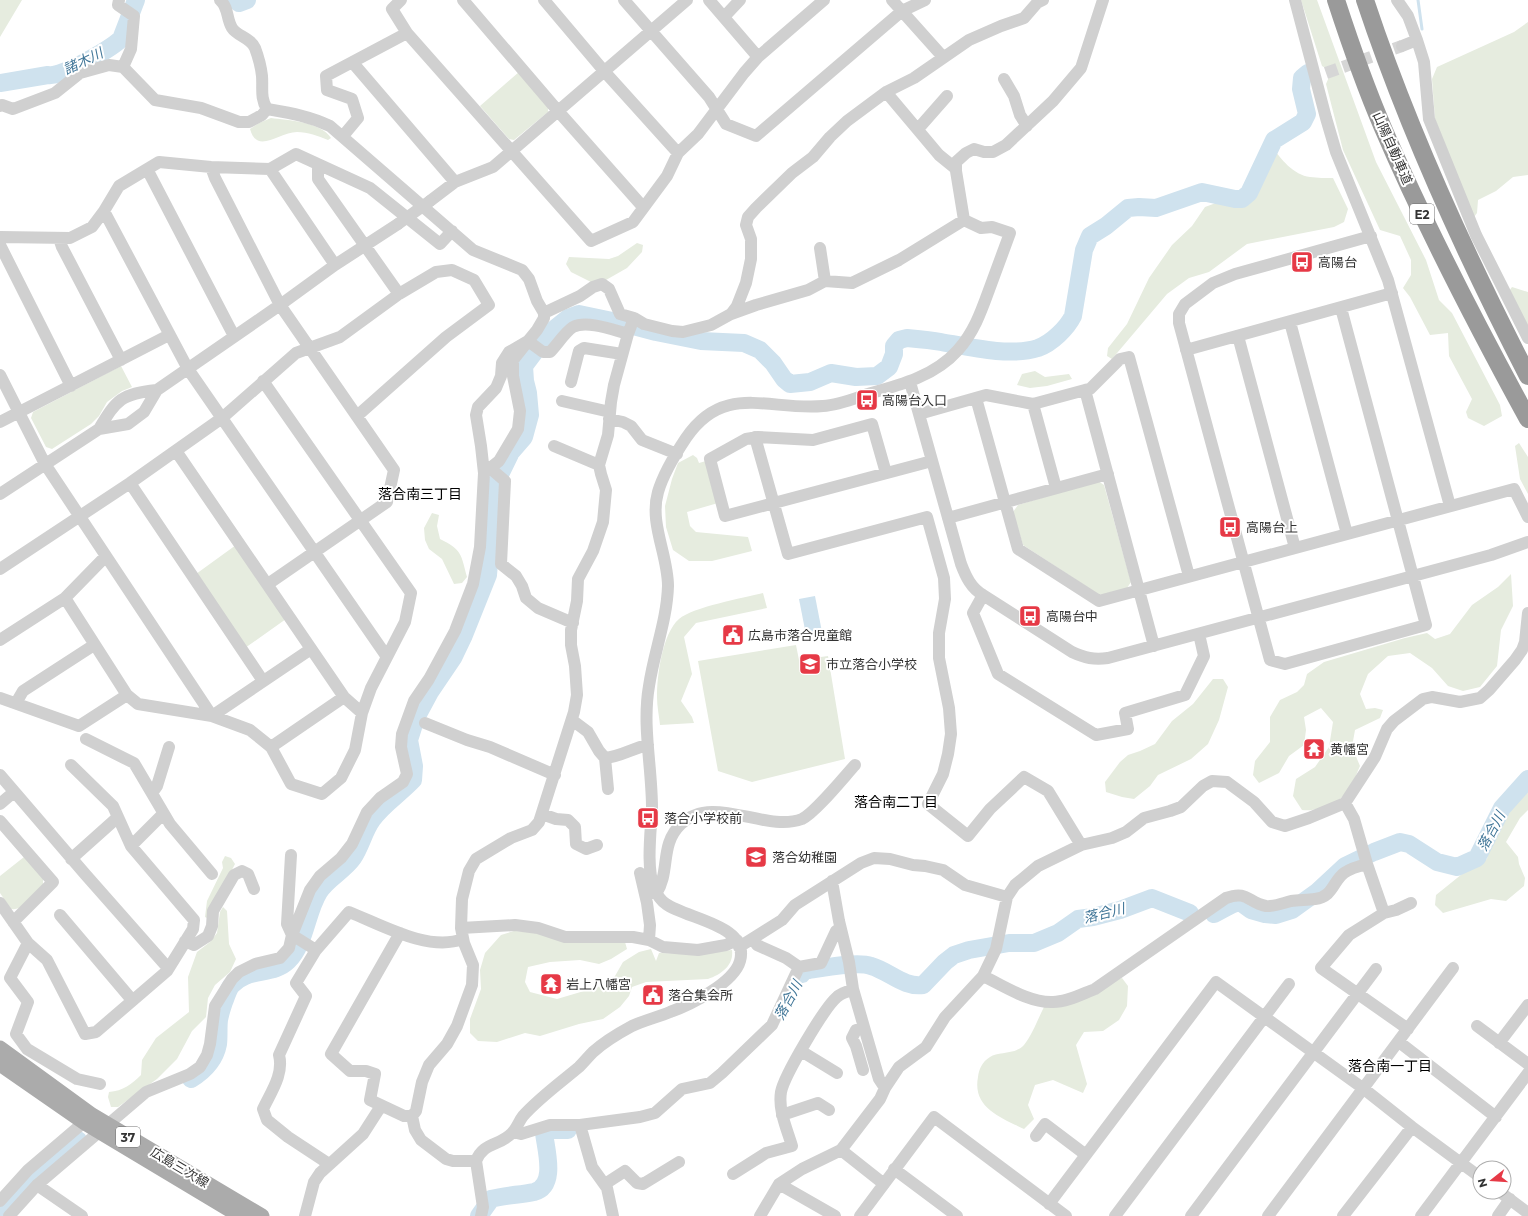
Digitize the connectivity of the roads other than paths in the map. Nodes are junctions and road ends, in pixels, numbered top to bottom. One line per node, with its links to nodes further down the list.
1 (119, 0): 28 (street)
2 (220, 0): 34 (street)
3 (401, 0): 22 (street)
4 (463, 0): 36 (street)
5 (544, 0): 29 (street)
6 (624, 0): 21 (street)
7 (687, 0): 21 (street)
8 (709, 0): 20 (street)
9 (740, 0): 20 (street)
10 (824, 0): 25 (street)
11 (892, 0): 19 (street)
12 (925, 0): 19 (street)
13 (1043, 0): 26 (street)
14 (1103, 0): 37 (street)
15 (1295, 0): 52 (street)
16 (1336, 0): 94 (highway, 山陽自動車道 / E2)
17 (1365, 0): 79 (highway, 山陽自動車道 / E2)
18 (1397, 0): 23 (street)
19 (902, 11): 26 (street); 35 (street)
20 (724, 16): 25 (street)
21 (650, 30): 29 (street); 35 (street)
22 (407, 32): 27 (street); 40 (street)
23 (1417, 40): 24 (street); 71 (street)
24 (1402, 46)
25 (758, 57): 35 (street)
26 (943, 57): 31 (street)
27 (353, 63): 39 (street); 47 (street)
28 (123, 67): 33 (street); 34 (street)
29 (604, 71): 36 (street); 41 (street)
30 (1004, 79): 37 (street)
31 (886, 92): 38 (street); 65 (street)
32 (947, 96): 38 (street)
33 (0, 106)
34 (267, 109): 39 (street)
35 (715, 109): 41 (street)
36 (558, 111): 40 (street); 48 (street)
37 (1027, 126): 44 (street)
38 (918, 129): 44 (street)
39 (343, 136): 51 (street)
40 (512, 151): 47 (street); 48 (street)
41 (678, 153): 48 (street)
42 (318, 164): 46 (street); 51 (street); 56 (street)
43 (211, 167): 45 (street); 46 (street); 62 (street)
44 (955, 168): 50 (street)
45 (147, 169): 49 (street); 69 (street)
46 (270, 169): 58 (street)
47 (455, 182): 56 (street, bridge)
48 (643, 207)
49 (104, 211): 54 (street); 68 (street)
50 (964, 220): 59 (street); 82 (street)
51 (452, 231): 64 (street)
52 (1370, 236): 60 (street); 74 (street)
53 (0, 237): 54 (street)
54 (59, 238): 76 (street)
55 (0, 245): 83 (street)
56 (364, 245): 58 (street); 61 (street)
57 (820, 248): 59 (street)
58 (335, 265): 62 (street)
59 (825, 281): 65 (street)
60 (1392, 293): 63 (street); 112 (street)
61 (399, 294): 73 (street); 91 (street)
62 (280, 305): 69 (street); 73 (street)
63 (1341, 308): 66 (street); 117 (street)
64 (544, 312): 67 (street); 72 (street)
65 (731, 314): 67 (street)
66 (1290, 322): 70 (street); 118 (street)
67 (631, 326): 72 (street); 75 (street)
68 (170, 335): 76 (street); 77 (street)
69 (234, 336): 77 (street)
70 (1238, 336): 74 (street); 120 (street)
71 (1528, 338)
72 (535, 346): 104 (street); 104 (street)
73 (309, 348): 80 (street); 91 (street)
74 (1186, 350): 123 (street)
75 (622, 354): 81 (street); 92 (street)
76 (121, 360): 83 (street)
77 (188, 369): 84 (street); 93 (street)
78 (0, 376): 89 (street)
79 (1528, 376)
80 (263, 381): 93 (street); 116 (street)
81 (571, 382)
82 (910, 382): 90 (street); 100 (street)
83 (71, 386): 89 (street)
84 (157, 390): 96 (street); 96 (street)
85 (1085, 390): 88 (street); 106 (street); 125 (street)
86 (976, 398): 88 (street); 90 (street); 110 (street)
87 (562, 401): 92 (street)
88 (1034, 404): 108 (street)
89 (19, 413): 95 (street); 102 (street)
90 (919, 414): 101 (street)
91 (358, 416): 116 (street)
92 (610, 416): 100 (street); 103 (street)
93 (222, 418): 99 (street); 121 (street)
94 (1528, 419)
95 (0, 422)
96 (99, 429): 102 (street)
97 (755, 437): 105 (street); 111 (street); 111 (street)
98 (554, 446): 103 (street)
99 (176, 451): 107 (street); 127 (street)
100 (677, 454): 150 (street)
101 (932, 461): 105 (street); 115 (street)
102 (45, 464): 109 (street); 113 (street)
103 (599, 465): 133 (street)
104 (493, 473): 133 (street); 188 (street)
105 (886, 473): 111 (street)
106 (1108, 474): 108 (street); 128 (street)
107 (130, 483): 113 (street); 140 (street)
108 (1056, 488): 110 (street)
109 (0, 494)
110 (1005, 502): 115 (street); 128 (street)
111 (773, 503): 168 (street)
112 (1450, 506): 114 (street); 117 (street)
113 (80, 517): 122 (street); 124 (street)
114 (1528, 517)
115 (948, 518): 129 (street)
116 (360, 520): 121 (street); 139 (street)
117 (1398, 520): 118 (street); 126 (street)
118 (1347, 534): 120 (street)
119 (1528, 542): 126 (street)
120 (1295, 548): 123 (street)
121 (314, 552): 127 (street); 139 (street)
122 (106, 556): 130 (street); 146 (street)
123 (1243, 562): 125 (street); 132 (street)
124 (0, 568)
125 (1189, 576): 128 (street)
126 (1413, 576): 132 (street); 132 (street)
127 (268, 584): 138 (street)
128 (1139, 590): 137 (street)
129 (983, 595): 134 (street); 137 (street)
130 (65, 598): 135 (street); 136 (street)
131 (1528, 612): 161 (street)
132 (1259, 618): 134 (street)
133 (573, 623): 147 (street)
134 (1199, 634): 137 (street)
135 (0, 640)
136 (94, 645): 141 (street); 144 (street)
137 (1154, 646)
138 (311, 649): 140 (street); 142 (street)
139 (387, 657): 145 (street)
140 (263, 681): 146 (street)
141 (127, 695): 144 (street); 146 (street)
142 (344, 697): 145 (street); 152 (street)
143 (0, 698): 144 (street)
144 (16, 703)
145 (362, 713): 152 (street)
146 (212, 716): 152 (street)
147 (572, 720): 153 (street); 156 (street)
148 (425, 723): 156 (street)
149 (86, 739): 160 (street)
150 (648, 745): 153 (street); 177 (street)
151 (169, 747): 160 (street)
152 (271, 747)
153 (605, 758): 158 (street)
154 (71, 765): 165 (street)
155 (855, 765): 177 (street)
156 (555, 774): 164 (street)
157 (0, 776): 159 (street)
158 (608, 789)
159 (14, 792): 162 (street); 171 (street)
160 (152, 793): 163 (street)
161 (1345, 802): 168 (street); 172 (street)
162 (0, 804)
163 (163, 814): 169 (street); 174 (street)
164 (542, 814): 167 (street); 187 (street)
165 (118, 817): 169 (street); 171 (street)
166 (0, 822): 184 (street)
167 (597, 845)
168 (1082, 845): 178 (street)
169 (131, 846): 191 (street)
170 (291, 855): 188 (street)
171 (72, 859): 196 (street)
172 (1367, 864): 182 (street); 199 (street)
173 (640, 873): 180 (street)
174 (212, 874)
175 (832, 881): 178 (street); 185 (street); 189 (street)
176 (254, 889): 191 (street)
177 (658, 895): 180 (street); 193 (street)
178 (1007, 897): 199 (street)
179 (0, 903): 184 (street)
180 (647, 903): 190 (street)
181 (1411, 903): 182 (street)
182 (1384, 913): 202 (street)
183 (60, 915): 203 (street)
184 (14, 922): 192 (street)
185 (840, 928): 195 (street); 201 (street)
186 (400, 933): 187 (street); 194 (street); 224 (street)
187 (462, 934): 190 (street); 227 (street)
188 (297, 939): 194 (street); 232 (street)
189 (753, 939): 193 (street); 195 (street)
190 (649, 940): 193 (street)
191 (185, 941): 196 (street)
192 (28, 943): 203 (street); 212 (street)
193 (738, 944): 233 (street)
194 (316, 950): 240 (street)
195 (799, 967): 230 (street)
196 (168, 968): 203 (street)
197 (1453, 968): 208 (street)
198 (1376, 969): 202 (street)
199 (983, 976): 222 (street)
200 (1289, 984): 205 (street)
201 (853, 989): 207 (street); 213 (street)
202 (1356, 994): 208 (street); 214 (street)
203 (132, 1000)
204 (1528, 1005): 210 (street)
205 (1264, 1017): 214 (street); 236 (street); 265 (street)
206 (1477, 1026): 210 (street)
207 (864, 1028): 218 (street); 222 (street)
208 (1408, 1030): 209 (street)
209 (1399, 1042): 223 (street); 228 (street)
210 (1499, 1043): 217 (street)
211 (0, 1048): 215 (main road, 広島三次線 / 37)
212 (27, 1049): 215 (street); 221 (street)
213 (801, 1051): 219 (street); 226 (street)
214 (1313, 1052): 223 (street); 266 (street)
215 (16, 1061): 229 (main road, 広島三次線 / 37)
216 (0, 1064): 229 (main road, 広島三次線 / 37)
217 (1528, 1064)
218 (863, 1070)
219 (838, 1073)
220 (1528, 1073): 228 (street)
221 (100, 1084)
222 (885, 1088): 235 (street)
223 (1364, 1089): 231 (street); 267 (street)
224 (381, 1106): 227 (street); 240 (street)
225 (829, 1110): 226 (street)
226 (782, 1114): 243 (street)
227 (412, 1116): 237 (street)
228 (1496, 1117): 239 (street)
229 (88, 1119): 232 (main road, 広島三次線 / 37); 250 (street)
230 (580, 1125): 233 (street); 244 (street)
231 (1412, 1127): 239 (street); 268 (street)
232 (103, 1128): 247 (street); 255 (main road, 広島三次線 / 37); 256 (main road, 広島三次線 / 37)
233 (513, 1132): 237 (street)
234 (1036, 1136): 236 (street)
235 (841, 1150): 245 (street); 246 (street)
236 (1086, 1155): 251 (street)
237 (476, 1162): 258 (street)
238 (679, 1162): 244 (street)
239 (1461, 1163): 242 (street); 269 (street)
240 (330, 1164): 257 (street)
241 (894, 1169): 246 (street); 251 (street); 263 (street)
242 (1472, 1171)
243 (733, 1174)
244 (605, 1184): 259 (street)
245 (779, 1184): 260 (street); 261 (street)
246 (884, 1184): 262 (street)
247 (37, 1185): 253 (street); 254 (street)
248 (1509, 1200): 270 (street)
249 (1511, 1200): 252 (street)
250 (0, 1201)
251 (1049, 1204): 264 (street)
252 (1528, 1213)
253 (9, 1216)
254 (82, 1216)
255 (240, 1216)
256 (262, 1216)
257 (306, 1216)
258 (481, 1216)
259 (613, 1216)
260 (760, 1216)
261 (835, 1216)
262 (860, 1216)
263 (957, 1216)
264 (1066, 1216)
265 (1115, 1216)
266 (1191, 1216)
267 (1268, 1216)
268 (1343, 1216)
269 (1421, 1216)
270 (1498, 1216)

